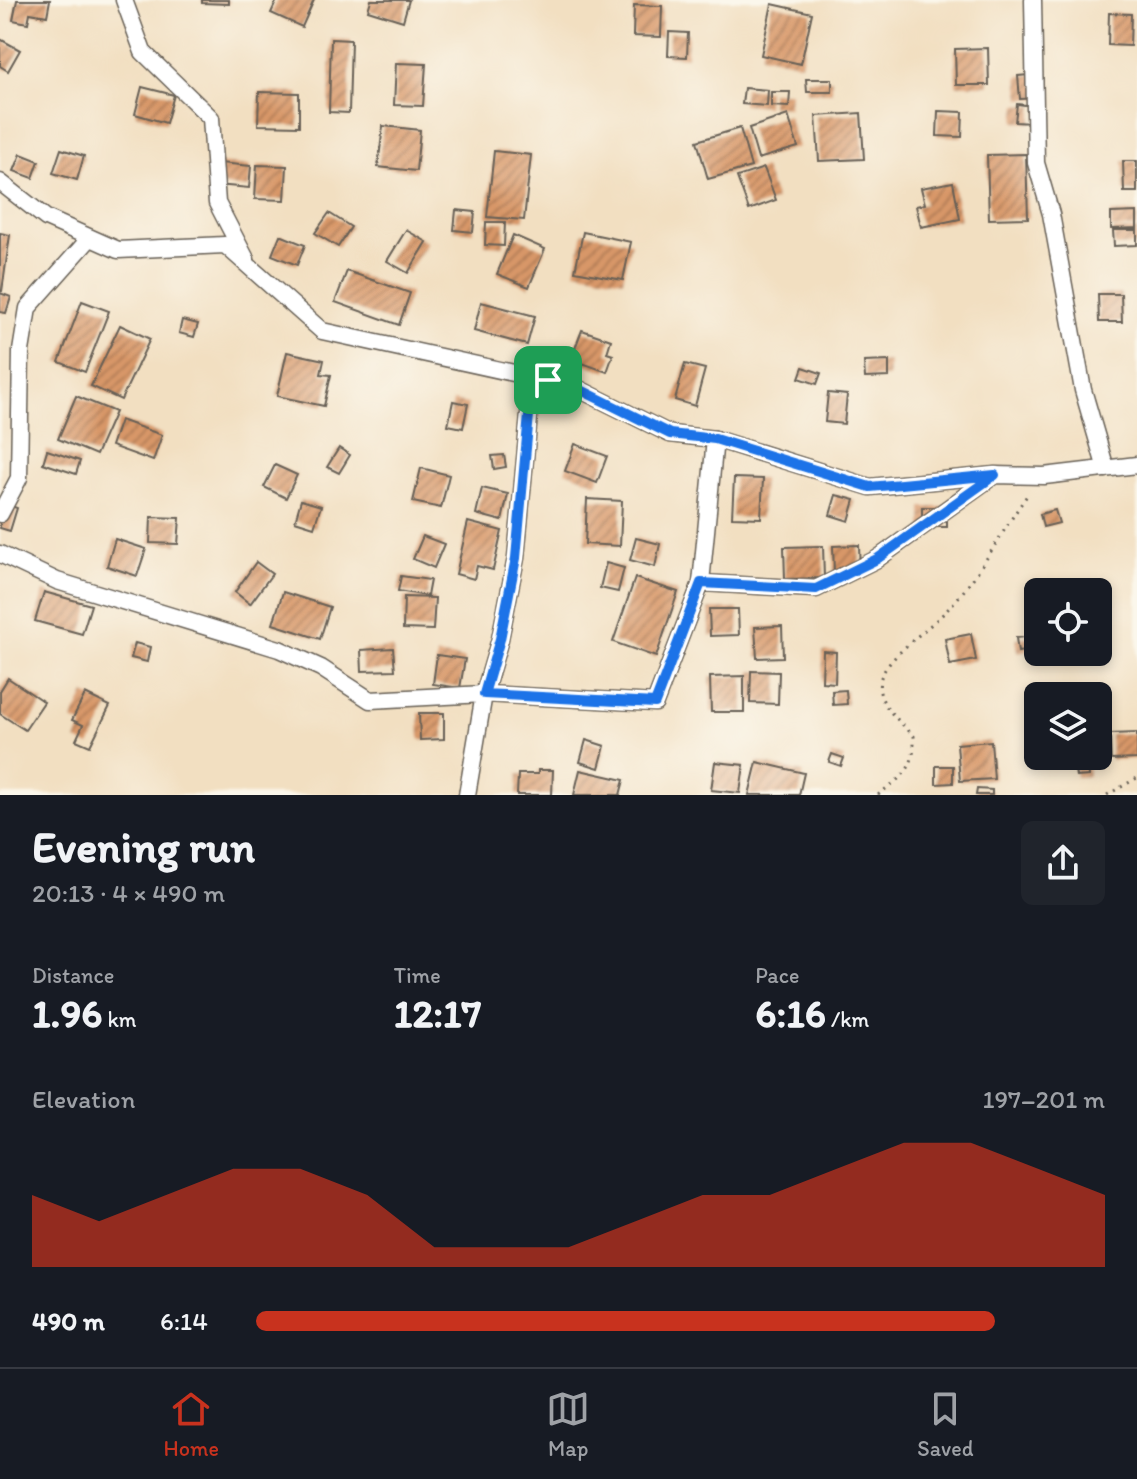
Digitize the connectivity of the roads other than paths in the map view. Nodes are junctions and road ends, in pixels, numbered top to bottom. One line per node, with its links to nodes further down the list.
1 (124, 0): 5 (street)
2 (1033, 0): 9 (street)
3 (0, 182): 4 (street)
4 (90, 238): 5 (street); 11 (street)
5 (249, 265): 6 (street)
6 (548, 380): 7 (street); 14 (street)
7 (715, 439): 10 (street); 13 (street)
8 (1137, 465): 9 (street)
9 (1106, 469): 10 (street)
10 (995, 475): 13 (street)
11 (0, 514)
12 (0, 554): 14 (street)
13 (701, 583): 14 (street)
14 (484, 694): 15 (street)
15 (467, 795)

